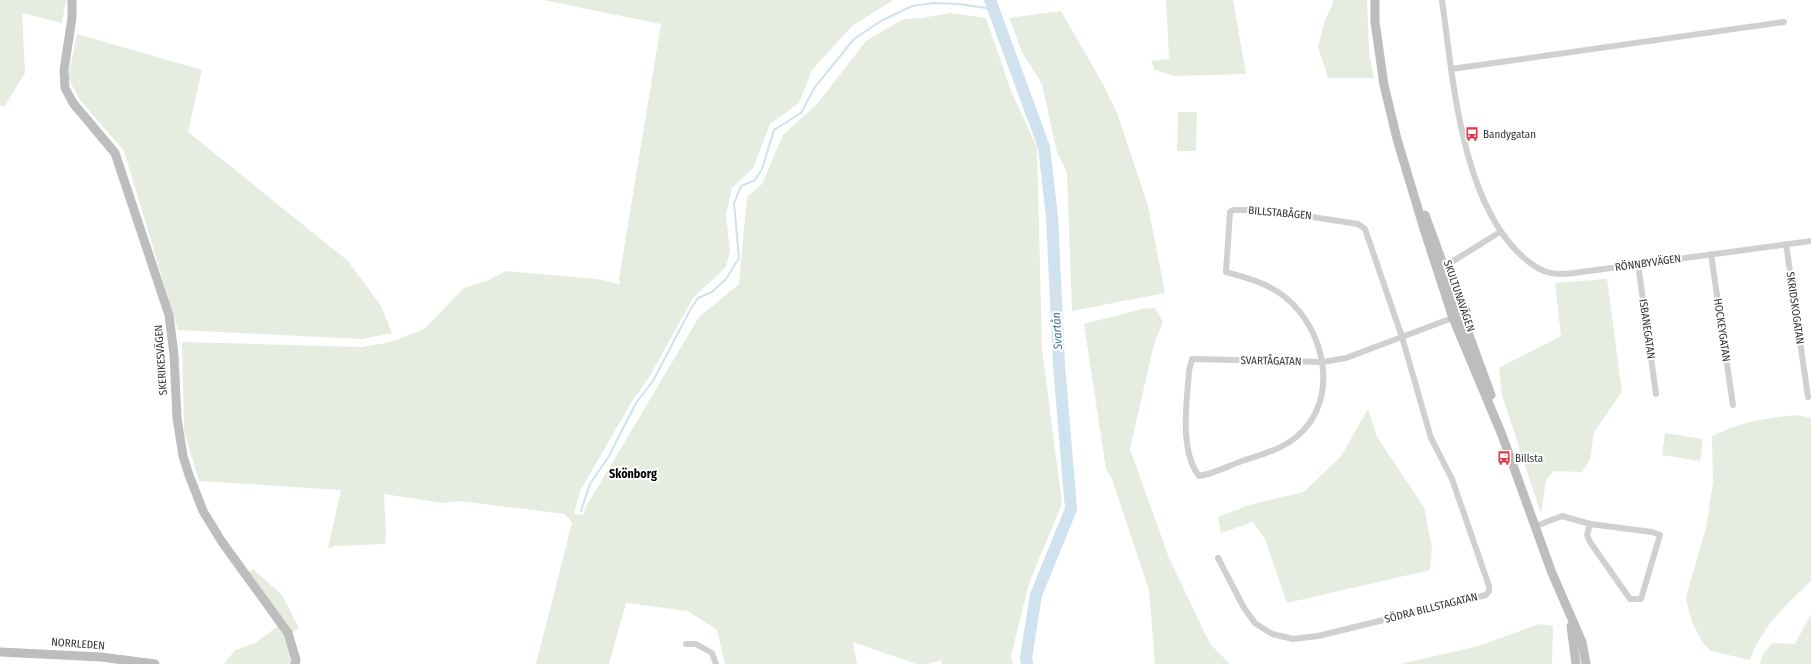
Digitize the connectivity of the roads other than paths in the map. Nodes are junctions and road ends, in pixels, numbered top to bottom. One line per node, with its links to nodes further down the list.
1 (72, 0): 27 (main road, SKERIKESVÄGEN)
2 (1375, 0): 11 (main road, SKULTUNAVÄGEN)
3 (1442, 0): 5 (street, RÖNNBYVÄGEN)
4 (1784, 22): 5 (street)
5 (1451, 69): 6 (street, RÖNNBYVÄGEN)
6 (1500, 232): 10 (street, RÖNNBYVÄGEN); 11 (street)
7 (1811, 241): 8 (street, RÖNNBYVÄGEN)
8 (1786, 244): 9 (street, RÖNNBYVÄGEN); 16 (street, SKRIDSKOGATAN)
9 (1711, 254): 10 (street, RÖNNBYVÄGEN); 17 (street, HOCKEYGATAN)
10 (1638, 264): 15 (street, ISBANEGATAN)
11 (1440, 269): 12 (main road, SKULTUNAVÄGEN)
12 (1457, 316): 13 (street, SVARTÅGATAN); 20 (main road, SKULTUNAVÄGEN)
13 (1402, 337): 14 (street, SVARTÅGATAN); 14 (street, BILLSTABÅGEN); 21 (street, SÖDRA BILLSTAGATAN)
14 (1323, 362): 18 (street, BILLSTABÅGEN); 18 (street, SVARTÅGATAN)
15 (1656, 394)
16 (1808, 397)
17 (1733, 405)
18 (1198, 475)
19 (1590, 524): 19 (street); 20 (street)
20 (1536, 526): 22 (main road, SKULTUNAVÄGEN)
21 (1218, 558)
22 (1569, 615): 23 (main road, SKULTUNAVÄGEN); 29 (main road, SKULTUNAVÄGEN)
23 (1582, 642): 30 (main road, SKULTUNAVÄGEN); 31 (main road)
24 (686, 644): 28 (street)
25 (0, 652): 26 (main road, NORRLEDEN)
26 (155, 664)
27 (295, 664)
28 (716, 664)
29 (1576, 664)
30 (1586, 664)
31 (1593, 664)

